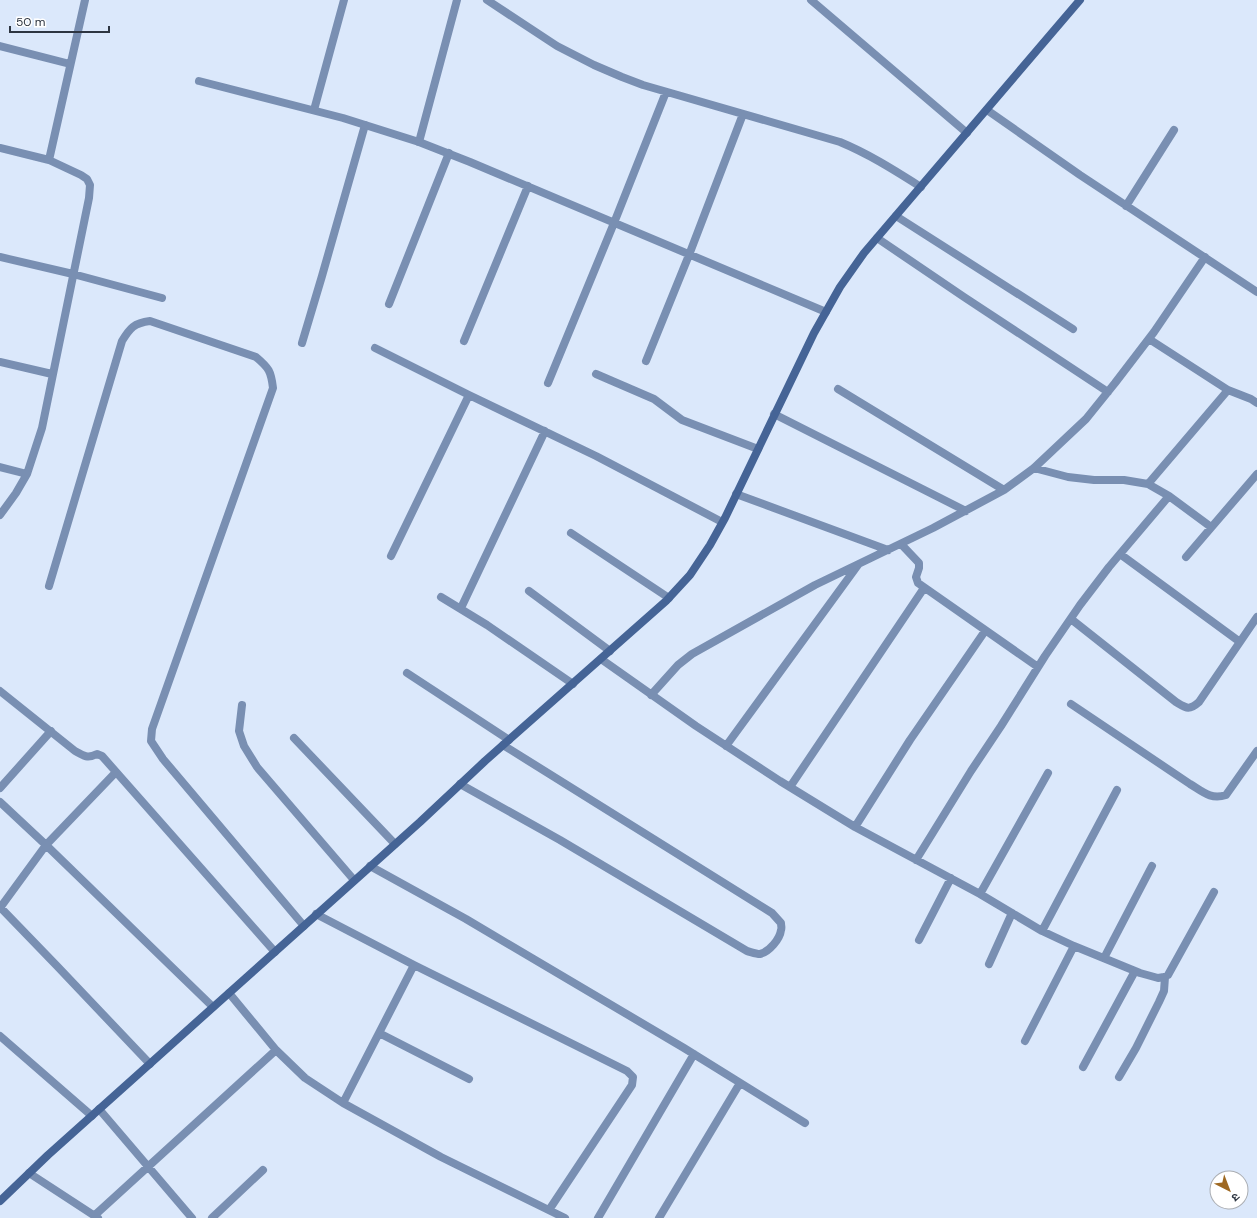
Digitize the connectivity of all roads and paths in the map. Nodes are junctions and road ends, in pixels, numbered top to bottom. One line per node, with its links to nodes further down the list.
1 (85, 0): 8 (street)
2 (344, 0): 11 (street)
3 (457, 0): 17 (street)
4 (487, 0): 10 (street)
5 (811, 0): 16 (street)
6 (1080, 0): 12 (street)
7 (0, 46): 8 (street)
8 (70, 64): 20 (street)
9 (199, 81): 11 (street)
10 (666, 92): 13 (street); 25 (street)
11 (314, 110): 14 (street)
12 (987, 110): 16 (street); 23 (street)
13 (743, 114): 22 (street); 27 (street)
14 (365, 125): 17 (street); 38 (street)
15 (1174, 130): 23 (street)
16 (967, 133): 22 (street)
17 (419, 142): 19 (street)
18 (0, 148): 20 (street)
19 (449, 153): 21 (street); 33 (street)
20 (49, 160): 30 (street)
21 (528, 186): 25 (street); 37 (street)
22 (921, 187): 24 (street)
23 (1126, 206): 29 (street)
24 (896, 216): 26 (street); 35 (street)
25 (614, 223): 27 (street); 44 (street)
26 (877, 238): 34 (street); 47 (street)
27 (689, 255): 34 (street); 40 (street)
28 (0, 257): 30 (street)
29 (1205, 257): 31 (street); 36 (street)
30 (73, 274): 32 (street); 42 (street)
31 (1257, 292)
32 (162, 298)
33 (389, 304)
34 (826, 312): 50 (street)
35 (1073, 329)
36 (1149, 339): 46 (street); 47 (street)
37 (464, 341)
38 (302, 343)
39 (375, 348): 48 (street)
40 (646, 361)
41 (0, 362): 42 (street)
42 (52, 374): 55 (street)
43 (596, 374): 52 (street)
44 (548, 384)
45 (838, 389): 58 (street)
46 (1228, 390): 49 (street); 57 (street)
47 (1108, 392): 54 (street)
48 (469, 395): 51 (street); 69 (street)
49 (1257, 403)
50 (774, 414): 52 (street); 61 (street)
51 (545, 431): 63 (street); 77 (street)
52 (758, 449): 59 (street)
53 (0, 467): 55 (street)
54 (1034, 468): 57 (street); 58 (street)
55 (27, 474): 62 (street)
56 (1257, 474): 64 (street)
57 (1148, 484): 60 (street)
58 (1004, 490): 61 (street)
59 (736, 494): 63 (street); 67 (street)
60 (1169, 496): 64 (street); 68 (street)
61 (966, 511): 66 (street)
62 (0, 515)
63 (722, 522): 76 (street)
64 (1211, 527): 70 (street)
65 (570, 533): 76 (street)
66 (901, 544): 67 (street); 73 (street)
67 (888, 550): 71 (street)
68 (1120, 554): 79 (street); 81 (street)
69 (391, 556)
70 (1186, 557)
71 (858, 564): 88 (street); 94 (street)
72 (49, 586): 116 (street)
73 (924, 588): 80 (street); 99 (street)
74 (529, 591): 82 (street)
75 (441, 597): 77 (street)
76 (669, 598): 82 (street)
77 (461, 608): 86 (street)
78 (1257, 617): 81 (street)
79 (1070, 619): 81 (street); 84 (street)
80 (985, 631): 84 (street); 103 (street)
81 (1240, 642)
82 (610, 651): 83 (street)
83 (601, 659): 86 (street); 88 (street)
84 (1038, 667): 106 (street)
85 (407, 673): 93 (street)
86 (573, 684): 93 (street)
87 (0, 690): 91 (street)
88 (652, 695): 94 (street)
89 (1071, 704): 95 (street)
90 (242, 705): 110 (street)
91 (51, 731): 96 (street); 100 (street)
92 (294, 738): 104 (street)
93 (506, 742): 98 (street); 98 (street)
94 (726, 746): 99 (street)
95 (1257, 752)
96 (116, 772): 105 (street); 120 (street)
97 (1048, 773): 112 (street)
98 (460, 784): 104 (street)
99 (790, 787): 103 (street)
100 (0, 788)
101 (1117, 790): 117 (street)
102 (0, 802): 105 (street)
103 (855, 827): 106 (street)
104 (395, 844): 107 (street)
105 (46, 845): 113 (street); 127 (street)
106 (916, 860): 109 (street)
107 (370, 866): 110 (street); 132 (street)
108 (1152, 866): 121 (street)
109 (951, 878): 112 (street); 118 (street)
110 (354, 880): 115 (street)
111 (1214, 892): 125 (street)
112 (980, 894): 114 (street)
113 (0, 908): 133 (street)
114 (1012, 913): 117 (street); 122 (street)
115 (316, 914): 116 (street); 123 (street)
116 (304, 926): 120 (street)
117 (1042, 931): 119 (street)
118 (919, 940)
119 (1074, 946): 121 (street); 130 (street)
120 (275, 952): 126 (street)
121 (1104, 958): 124 (street)
122 (988, 964)
123 (414, 965): 128 (street); 146 (street)
124 (1135, 971): 125 (street); 134 (street)
125 (1165, 977): 135 (street)
126 (228, 993): 127 (street); 131 (street)
127 (213, 1007): 133 (street)
128 (379, 1033): 136 (street); 138 (street)
129 (0, 1036): 140 (street)
130 (1025, 1041)
131 (276, 1050): 138 (street); 142 (street)
132 (694, 1054): 137 (street); 151 (street)
133 (150, 1064): 139 (street)
134 (1083, 1067)
135 (1118, 1077)
136 (469, 1079)
137 (740, 1083): 141 (street); 152 (street)
138 (343, 1103): 146 (street)
139 (99, 1109): 140 (street); 142 (street)
140 (92, 1116): 144 (street)
141 (805, 1124)
142 (148, 1167): 147 (street); 148 (street)
143 (263, 1170): 149 (street)
144 (29, 1173): 145 (street); 147 (street)
145 (0, 1201)
146 (549, 1210): 150 (street)
147 (97, 1217)
148 (192, 1218)
149 (212, 1218)
150 (565, 1218)
151 (598, 1218)
152 (659, 1218)

